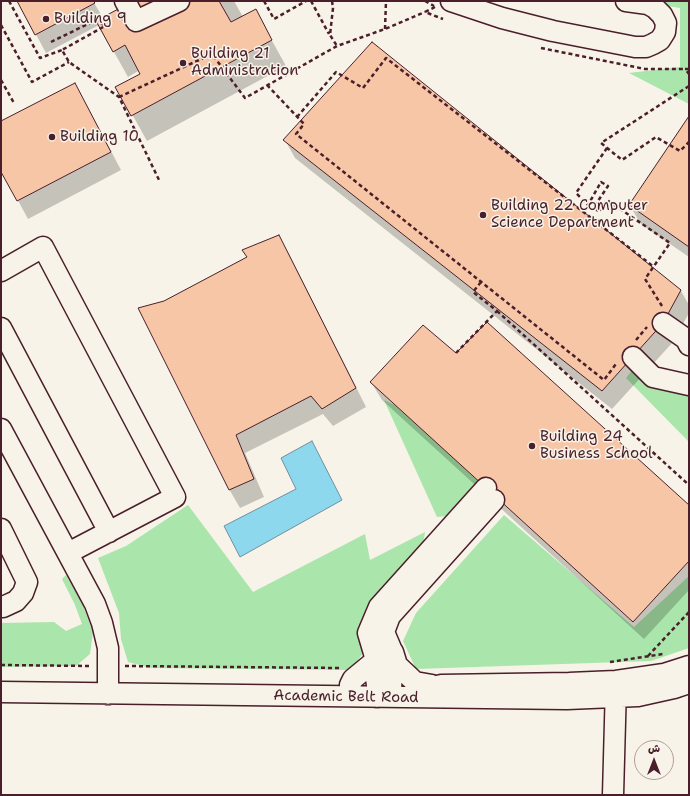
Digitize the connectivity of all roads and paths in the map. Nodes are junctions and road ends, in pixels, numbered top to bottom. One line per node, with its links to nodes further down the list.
1 (8, 1): 18 (path)
2 (125, 1): 3 (street)
3 (179, 1)
4 (264, 1): 5 (path)
5 (306, 1)
6 (311, 1): 15 (path)
7 (332, 1): 15 (path)
8 (386, 1): 14 (path)
9 (425, 1): 11 (path)
10 (626, 1): 11 (street)
11 (444, 4)
12 (425, 12): 14 (path)
13 (1, 25): 19 (path)
14 (385, 29): 17 (path)
15 (330, 35): 17 (path)
16 (51, 42): 18 (path)
17 (337, 46): 23 (path)
18 (62, 50): 19 (path)
19 (69, 62): 25 (path)
20 (689, 70): 21 (path)
21 (689, 74)
22 (1, 80): 26 (path)
23 (267, 85): 25 (path); 27 (path)
24 (689, 86): 29 (path)
25 (119, 97): 30 (path)
26 (14, 103)
27 (297, 117): 31 (path); 33 (path)
28 (689, 142): 29 (path)
29 (607, 148): 31 (path)
30 (160, 182)
31 (654, 267): 35 (path)
32 (1, 271): 45 (street)
33 (481, 282): 34 (path); 39 (path)
34 (498, 312): 38 (path); 42 (path)
35 (658, 318): 37 (street); 39 (path)
36 (1, 328): 45 (street)
37 (689, 345)
38 (456, 353)
39 (628, 354): 40 (street)
40 (689, 385)
41 (1, 429): 46 (street)
42 (689, 485)
43 (491, 493): 49 (street)
44 (1, 529): 47 (street)
45 (109, 532): 46 (street)
46 (68, 553): 56 (street)
47 (1, 607)
48 (689, 612): 50 (path)
49 (384, 655): 54 (street); 55 (street); 58 (street)
50 (648, 656)
51 (689, 666): 57 (street, Academic Belt Road)
52 (1, 678): 56 (street, Academic Belt Road)
53 (689, 683): 57 (street, Academic Belt Road)
54 (350, 685): 56 (street, Academic Belt Road); 58 (street, Academic Belt Road)
55 (432, 685): 57 (street, Academic Belt Road); 58 (street, Academic Belt Road)
56 (108, 687): 58 (street, Academic Belt Road); 59 (street, Academic Belt Road)
57 (616, 689): 58 (street, Academic Belt Road); 60 (street)
58 (384, 691)
59 (1, 692)
60 (613, 795)

